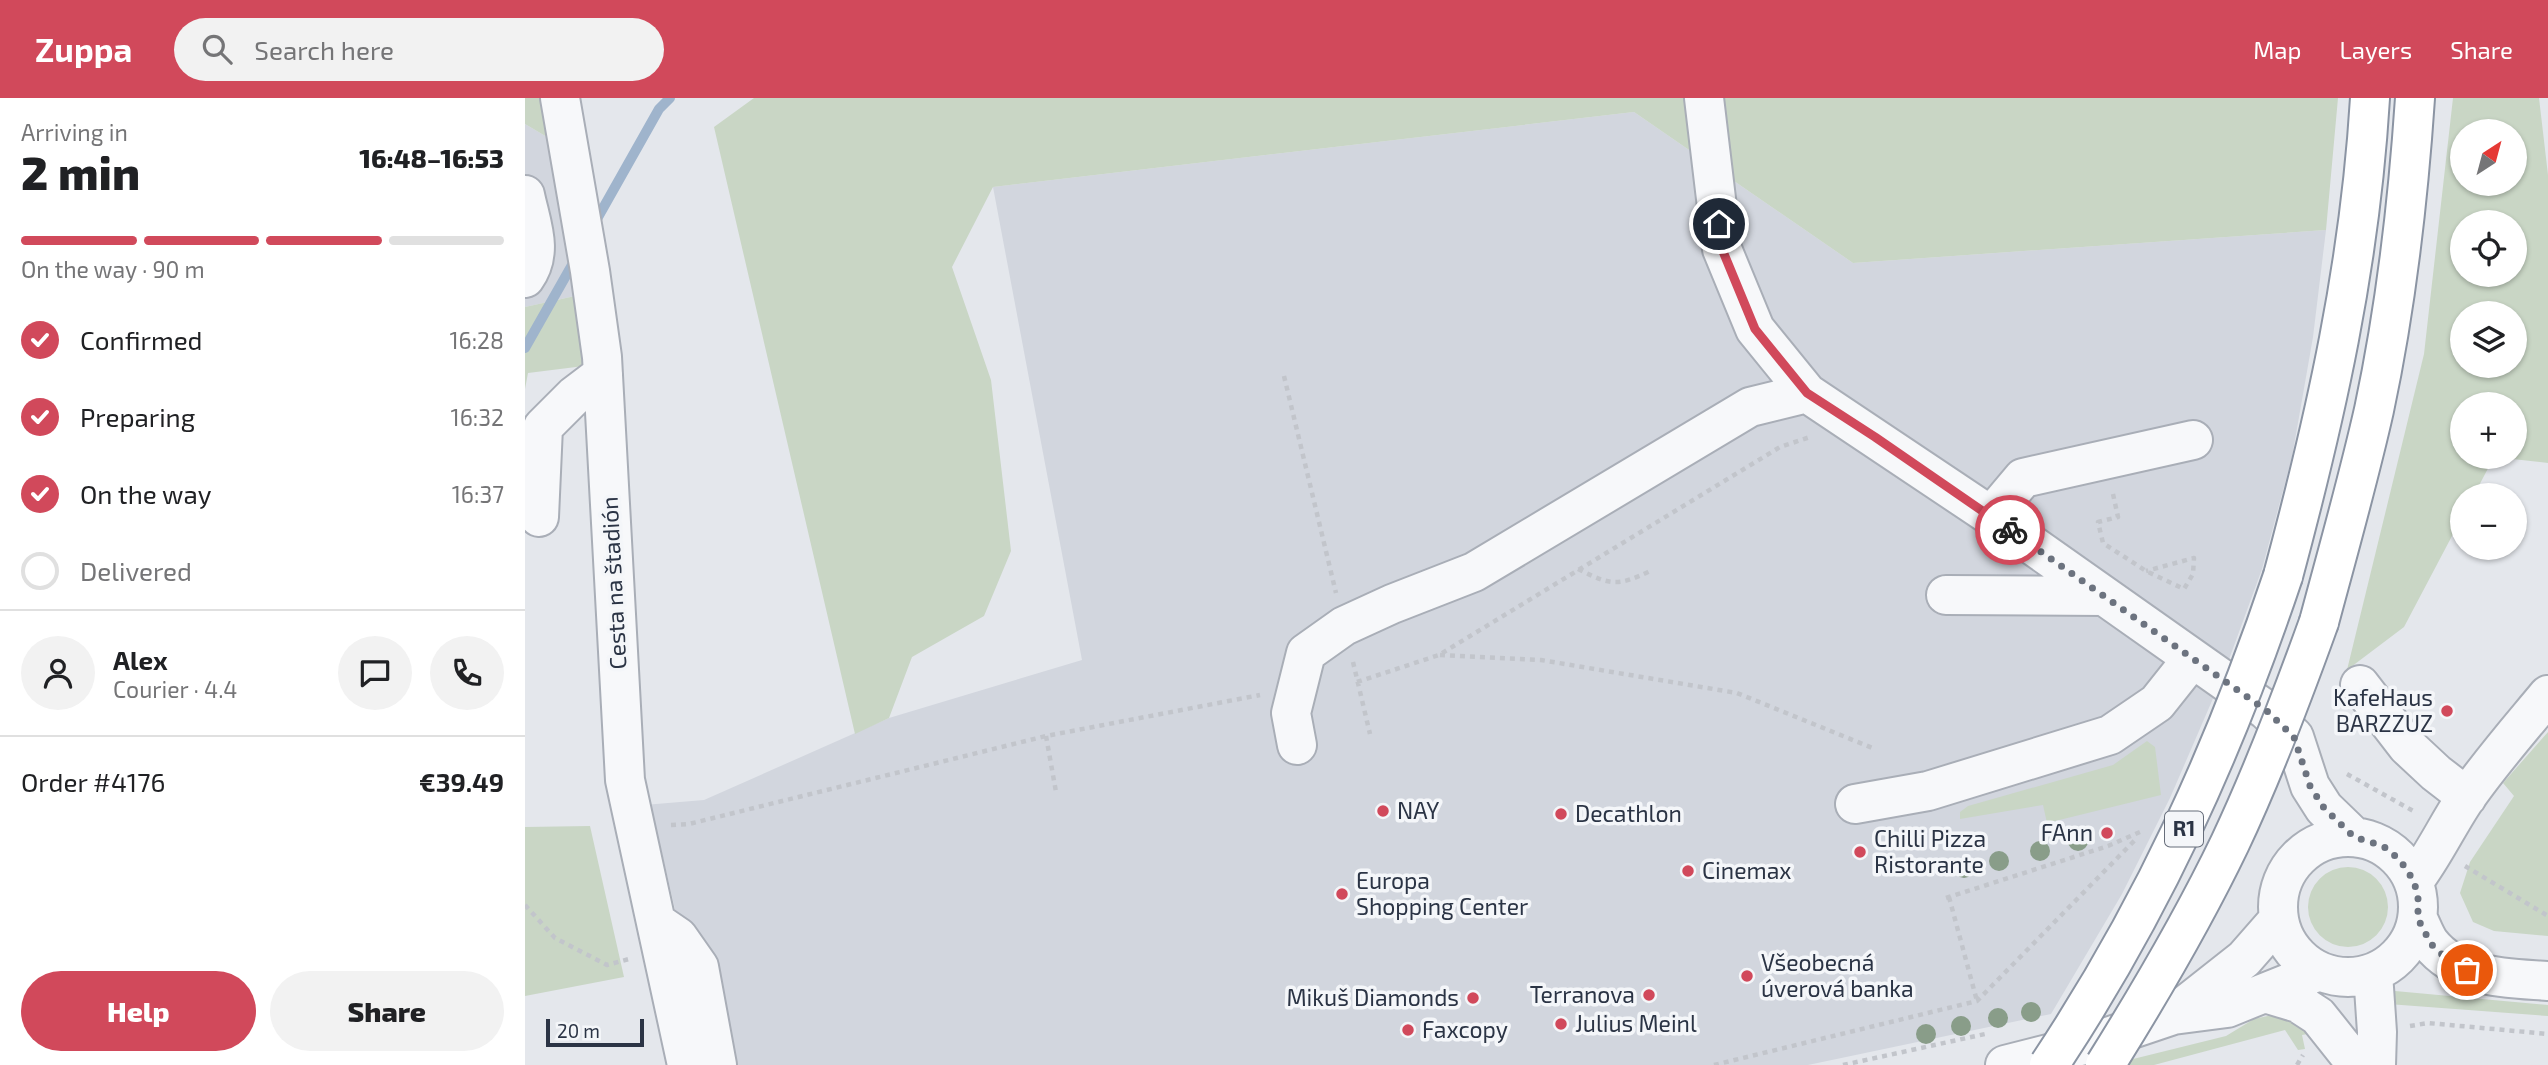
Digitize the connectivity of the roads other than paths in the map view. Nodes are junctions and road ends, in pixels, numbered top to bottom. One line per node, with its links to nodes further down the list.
1 (560, 98): 7 (street, Cesta na štadión)
2 (1704, 98): 8 (street)
3 (2370, 98): 34 (highway, R1, bridge)
4 (2416, 98): 35 (highway, R1, bridge)
5 (525, 195): 6 (street)
6 (525, 278)
7 (603, 374): 11 (street); 26 (street, Cesta na štadión)
8 (1807, 393): 10 (street); 17 (street)
9 (2193, 440): 10 (street)
10 (1991, 516): 13 (street)
11 (539, 517)
12 (1946, 595): 13 (street)
13 (2105, 596): 14 (street)
14 (2192, 659): 18 (street); 20 (street)
15 (2360, 685): 19 (street)
16 (2548, 695): 19 (street)
17 (1297, 745)
18 (2327, 779): 21 (street); 22 (street)
19 (2465, 800): 21 (street); 23 (street)
20 (1855, 804)
21 (2369, 842): 22 (street); 23 (street)
22 (2295, 862): 24 (street)
23 (2414, 881): 25 (street)
24 (2279, 919): 27 (street); 30 (street)
25 (2418, 919): 27 (street); 28 (street)
26 (656, 922): 31 (street, Cesta na štadión); 32 (street)
27 (2344, 973): 29 (street); 36 (street); 37 (street)
28 (2548, 981)
29 (2265, 993): 30 (street); 36 (street)
30 (2173, 1015): 33 (street)
31 (687, 1065)
32 (717, 1065)
33 (2005, 1065)
34 (2049, 1065)
35 (2105, 1065)
36 (2358, 1065)
37 (2375, 1065)

